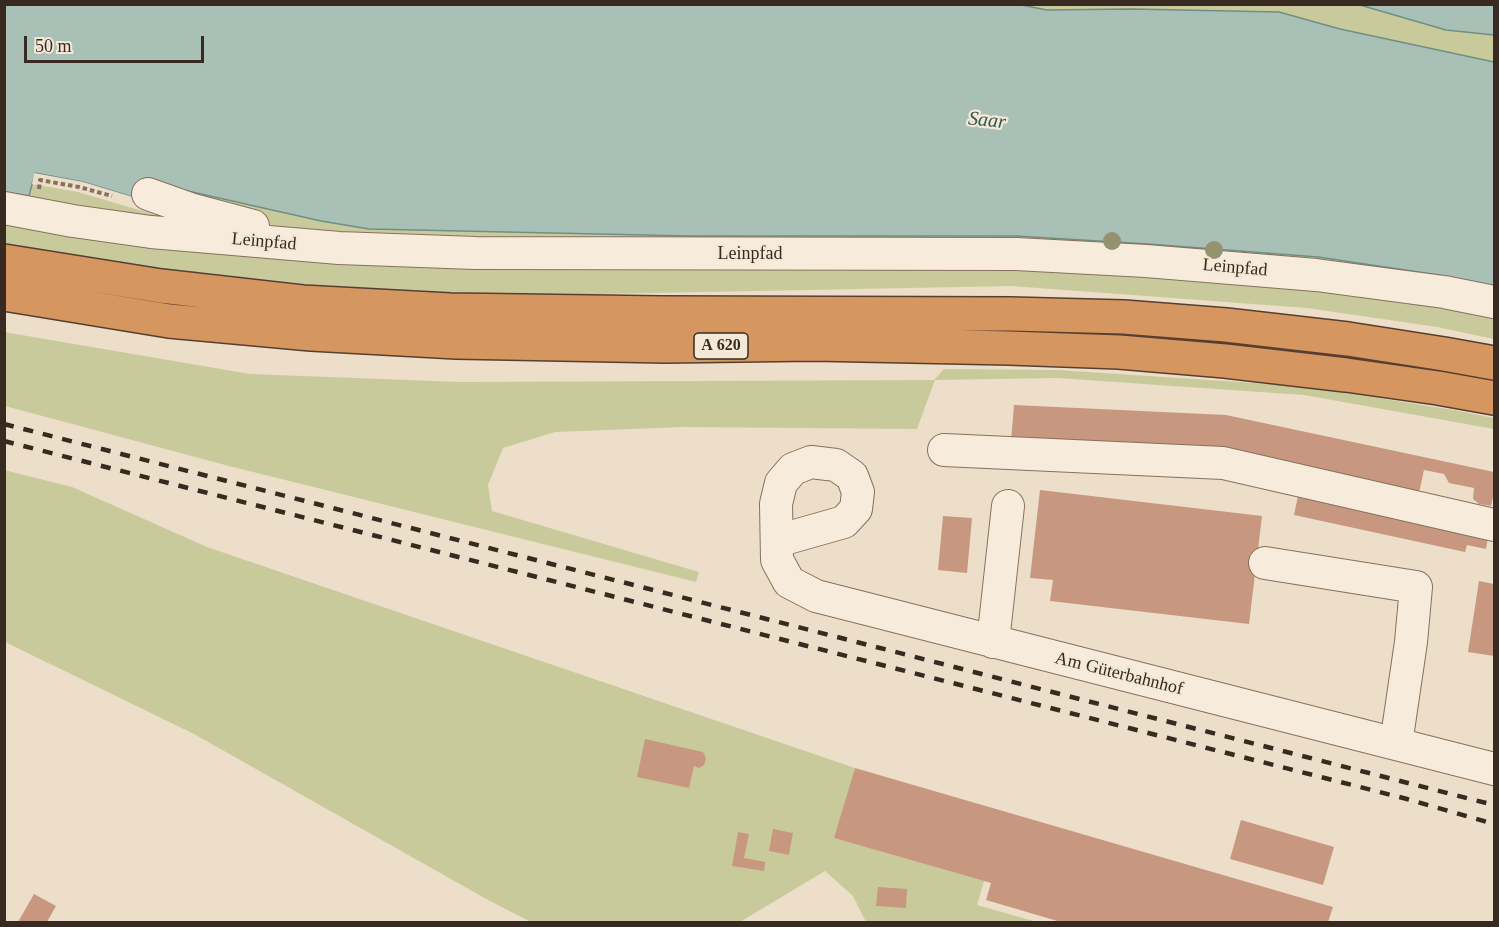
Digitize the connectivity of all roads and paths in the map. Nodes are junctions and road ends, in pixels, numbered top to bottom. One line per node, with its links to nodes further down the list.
1 (39, 186): 2 (path)
2 (135, 197): 4 (lane)
3 (4, 208): 4 (lane, Leinpfad)
4 (339, 248): 7 (lane, Leinpfad)
5 (4, 261): 8 (highway, A 620)
6 (4, 294): 9 (highway, A 620)
7 (1494, 302)
8 (1494, 363)
9 (1494, 398)
10 (944, 450): 12 (lane)
11 (1008, 506): 15 (lane)
12 (1494, 525)
13 (777, 541): 15 (lane, Am Güterbahnhof)
14 (1266, 563): 16 (lane)
15 (993, 642): 16 (lane, Am Güterbahnhof)
16 (1396, 744): 17 (lane, Am Güterbahnhof)
17 (1494, 769)

